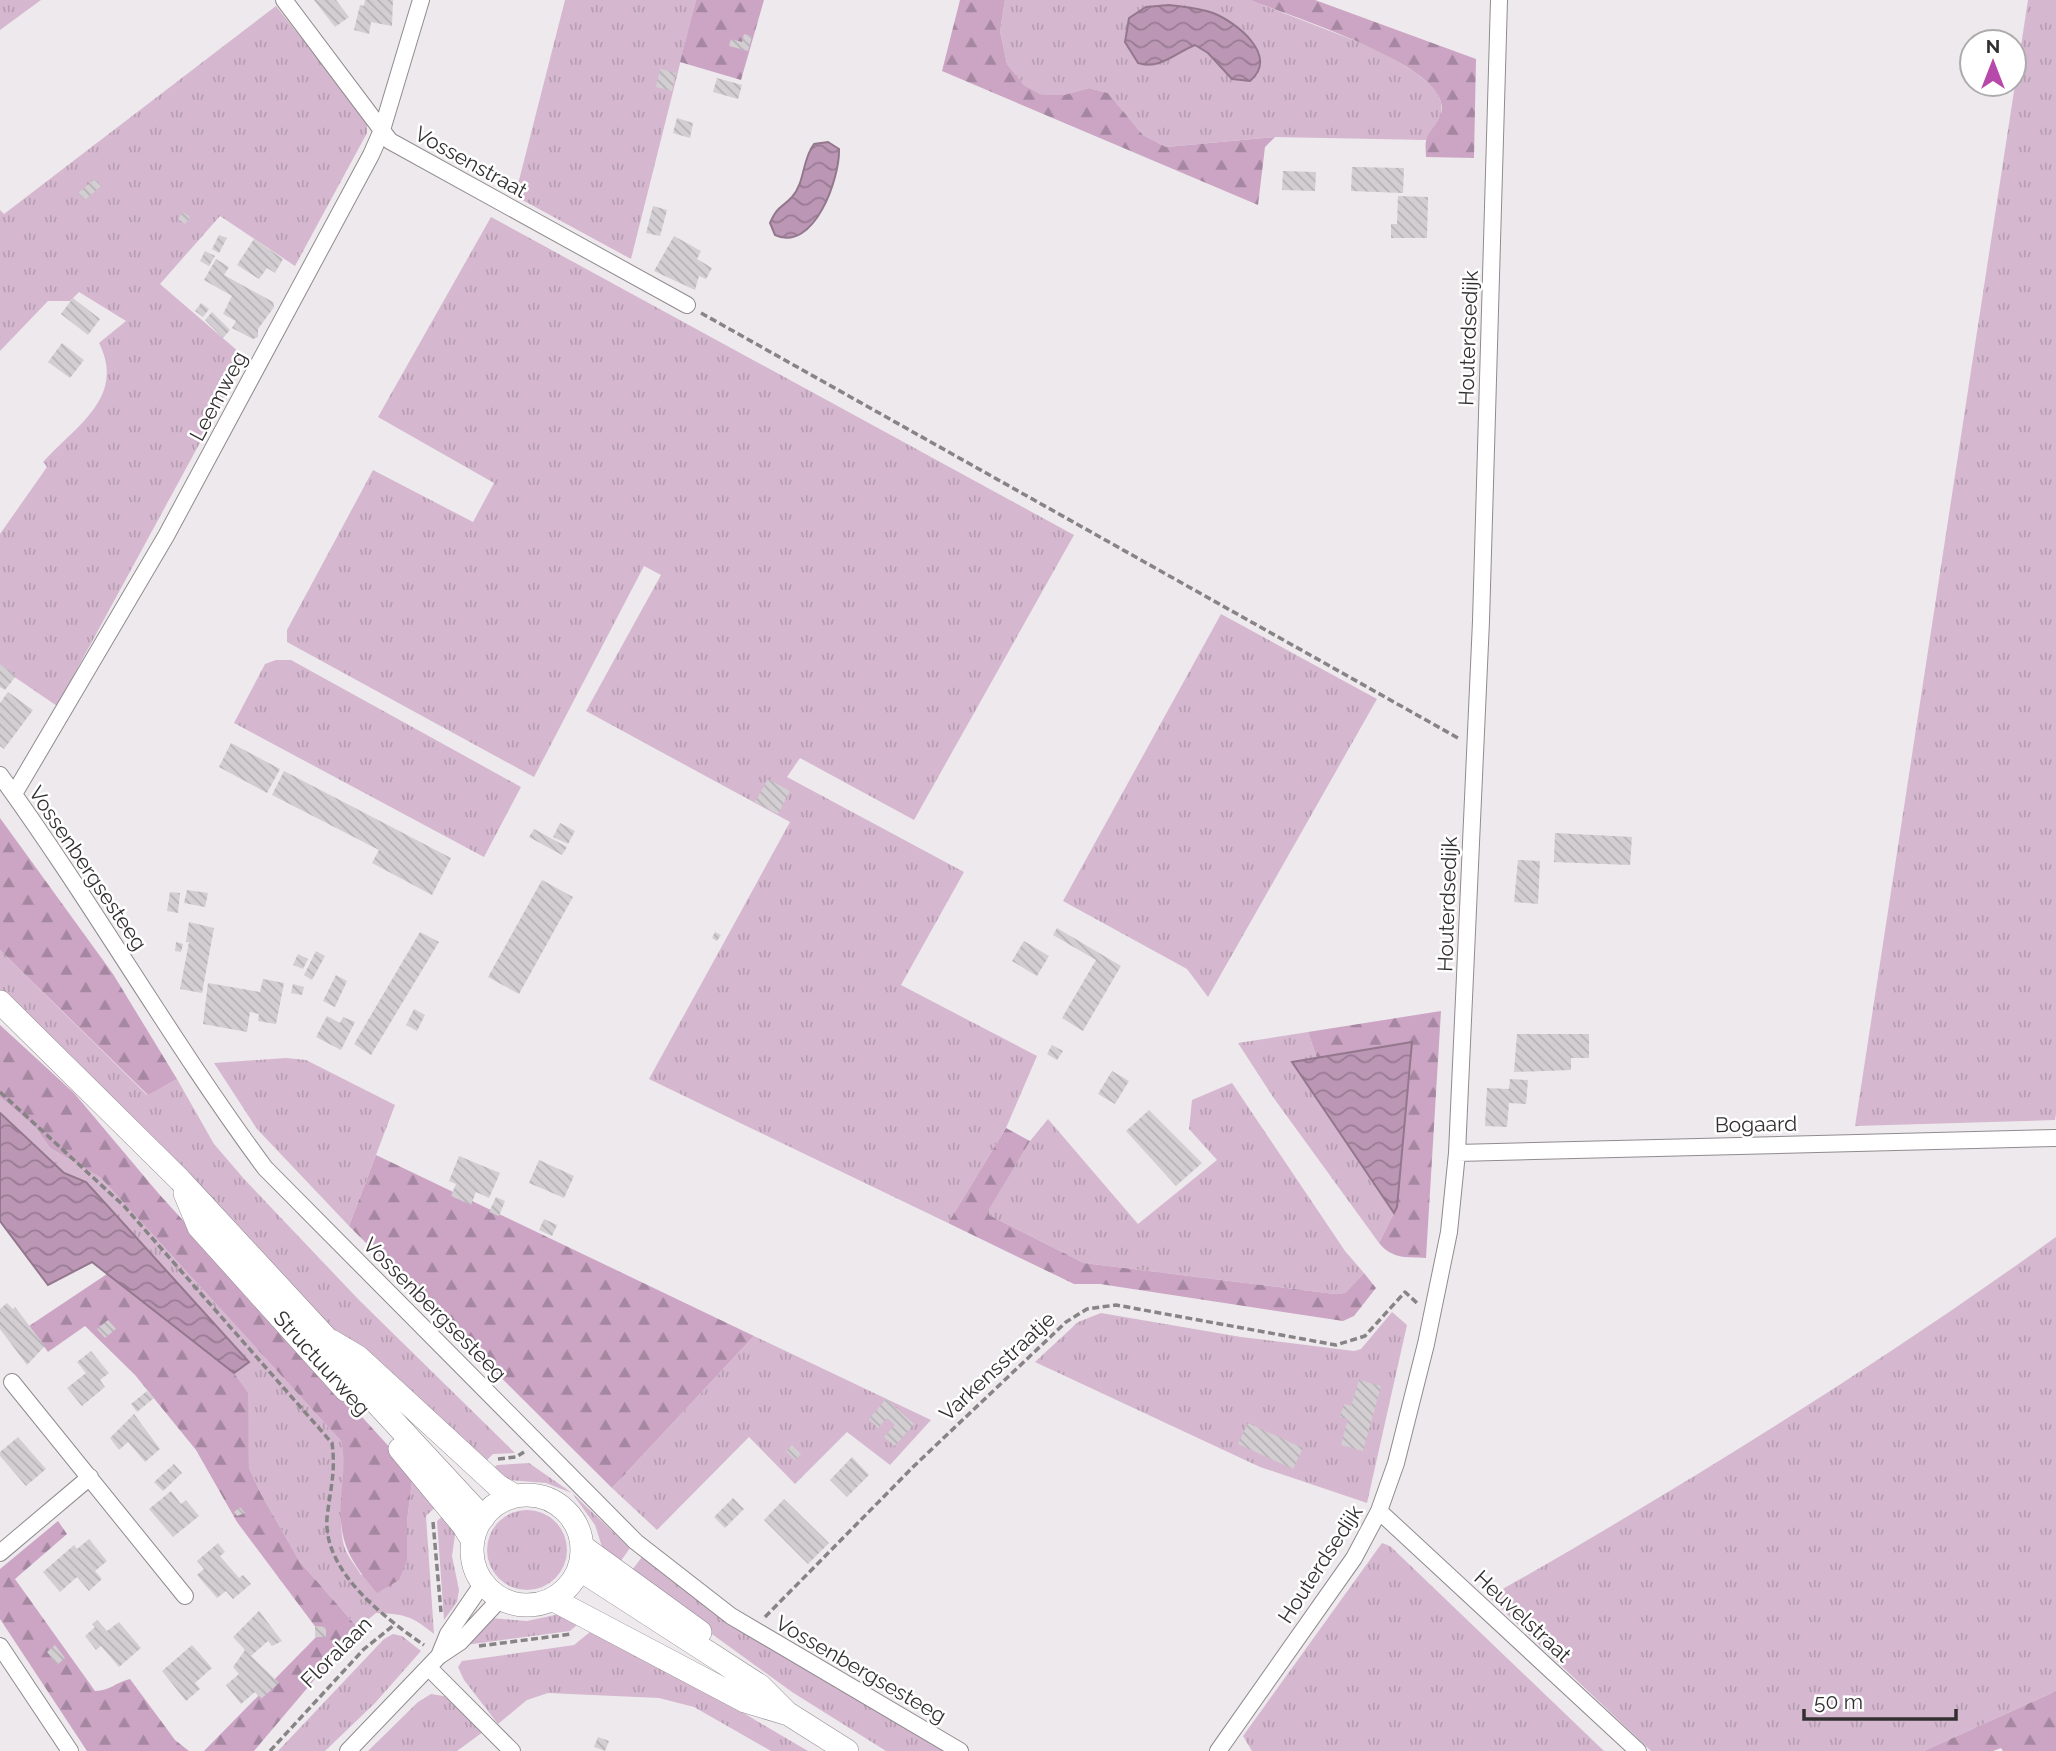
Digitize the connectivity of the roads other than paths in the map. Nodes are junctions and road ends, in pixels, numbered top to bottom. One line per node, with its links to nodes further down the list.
1 (284, 0): 4 (street, Vossenstraat)
2 (421, 0): 4 (street, Leemweg)
3 (1499, 0): 10 (street, Houterdsedijk)
4 (382, 130): 5 (street, Vossenstraat); 7 (street, Leemweg)
5 (687, 305)
6 (0, 775): 7 (street, Vossenbergsesteeg)
7 (14, 794): 32 (street, Vossenbergsesteeg)
8 (0, 1002): 11 (main road, Structuurweg)
9 (2056, 1138): 10 (street, Bogaard)
10 (1457, 1153): 16 (street, Houterdsedijk)
11 (180, 1180): 12 (main road, Structuurweg); 18 (main road, Structuurweg)
12 (328, 1340): 15 (main road, Structuurweg); 17 (main road, Structuurweg)
13 (12, 1382): 14 (street)
14 (90, 1477): 19 (street); 22 (street)
15 (515, 1496): 17 (main road); 20 (main road)
16 (1379, 1511): 33 (street, Houterdsedijk); 34 (street, Heuvelstraat)
17 (483, 1518): 18 (main road)
18 (473, 1541): 21 (main road)
19 (0, 1553)
20 (581, 1558): 24 (main road); 27 (main road)
21 (483, 1583): 23 (main road); 26 (street)
22 (185, 1596)
23 (501, 1598): 24 (main road); 26 (street)
24 (552, 1599): 27 (main road)
25 (0, 1646): 28 (street)
26 (434, 1662): 29 (street); 30 (street)
27 (787, 1713): 31 (main road)
28 (70, 1751)
29 (348, 1751)
30 (512, 1751)
31 (847, 1751)
32 (960, 1751)
33 (1218, 1751)
34 (1638, 1751)

